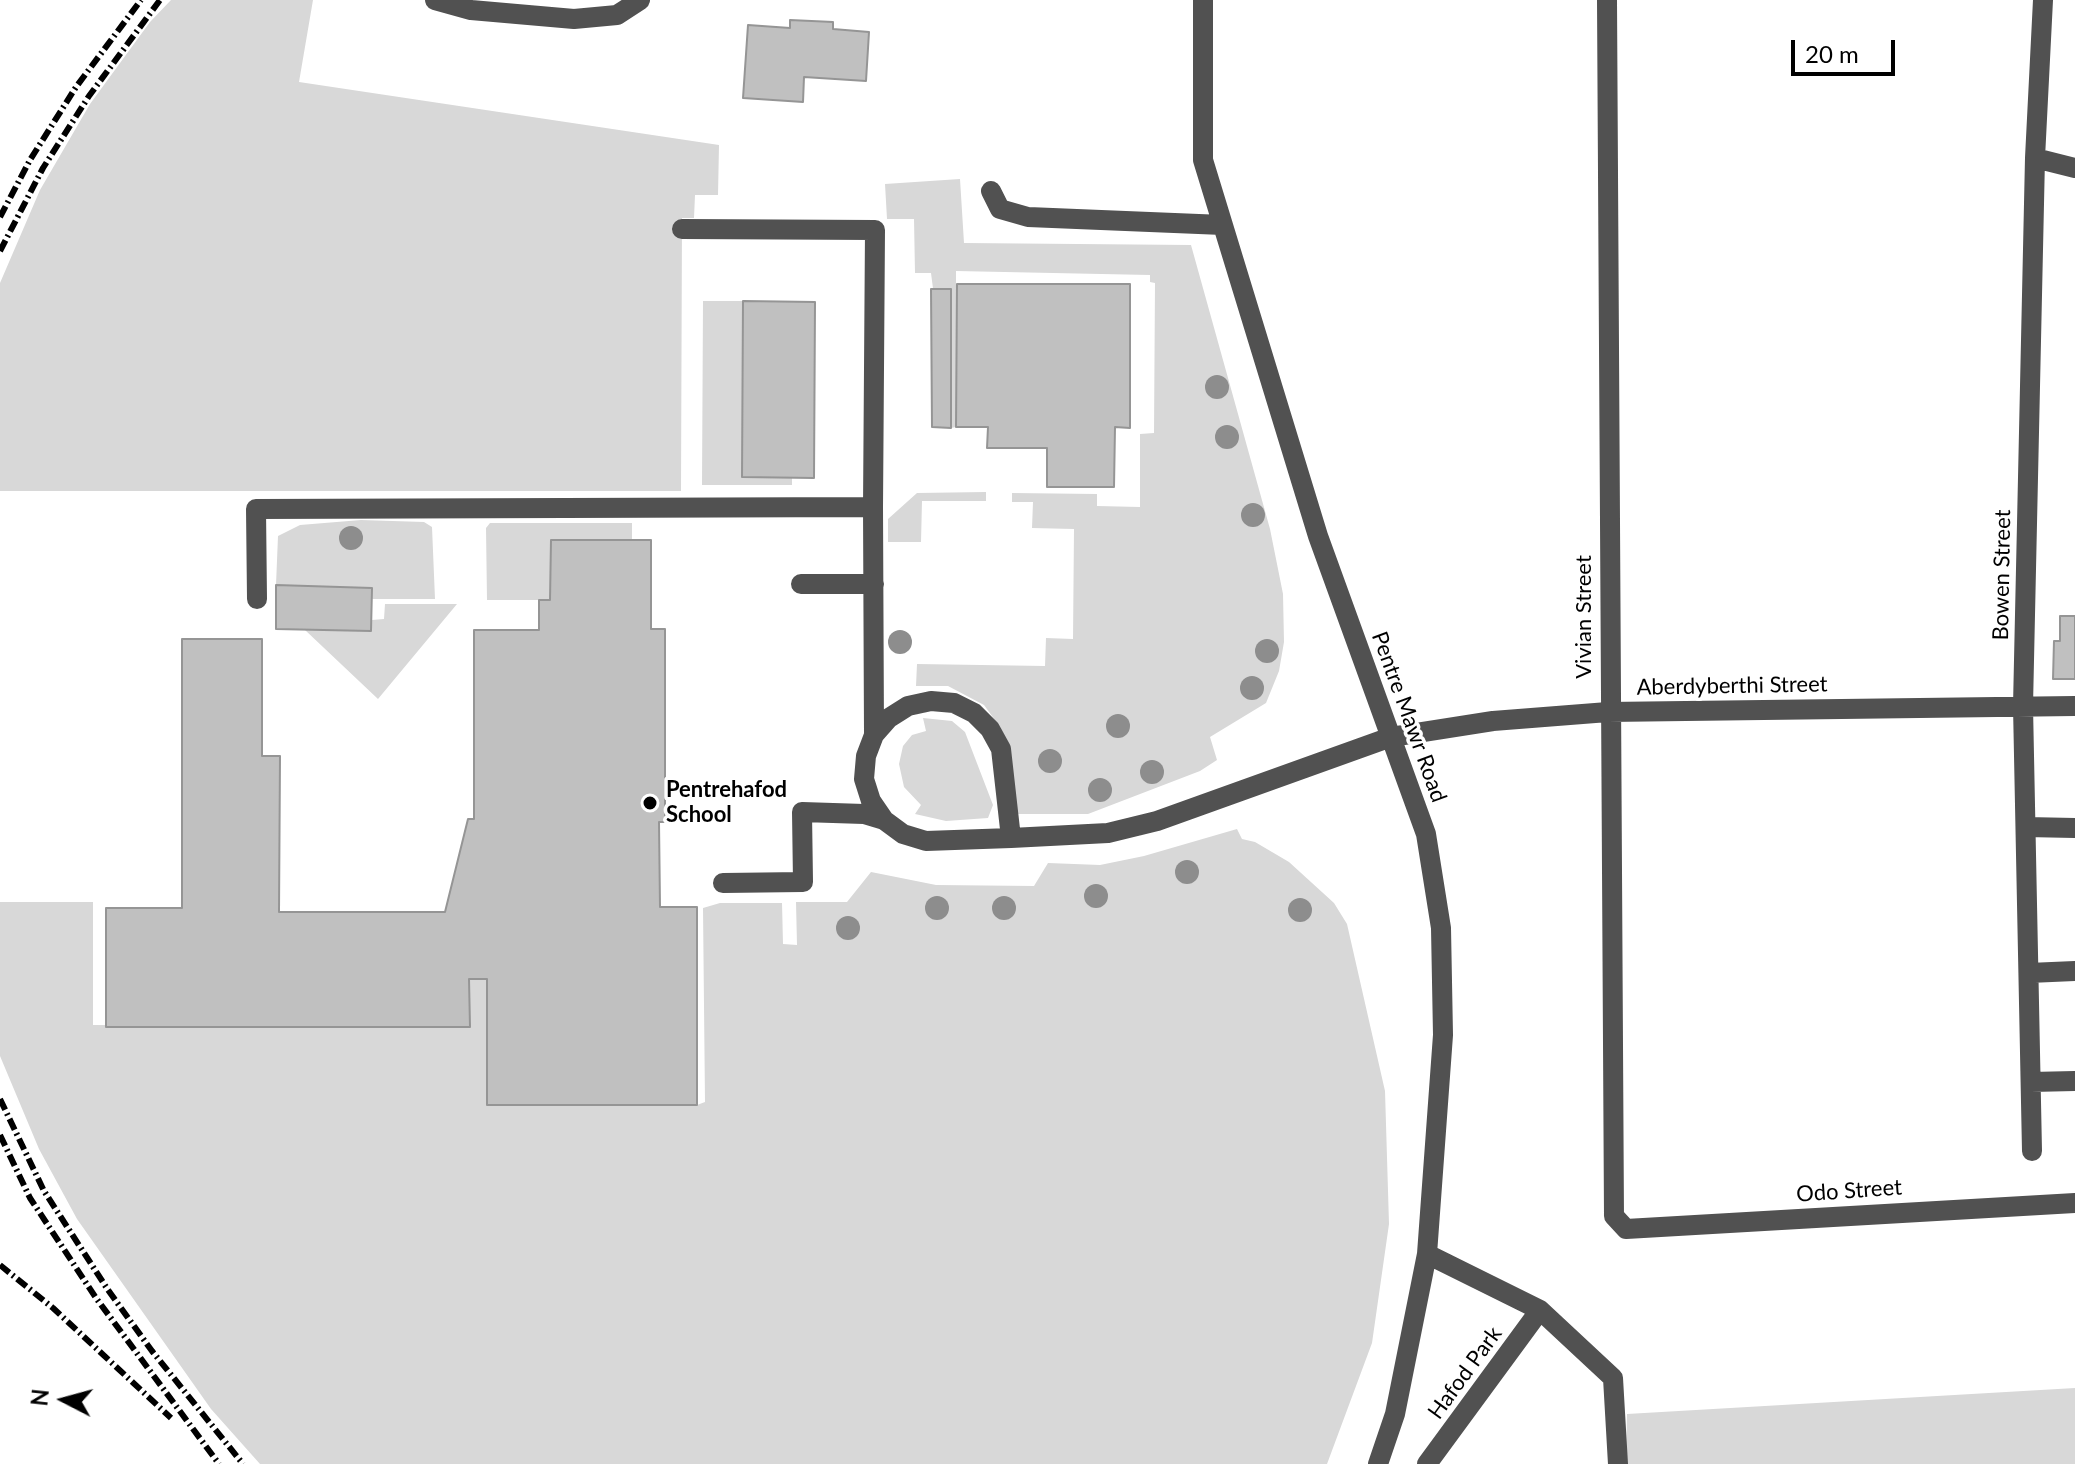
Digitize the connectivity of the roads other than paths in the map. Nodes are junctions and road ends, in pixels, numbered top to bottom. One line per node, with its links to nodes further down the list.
1 (435, 0): 2 (street)
2 (640, 0)
3 (1203, 0): 9 (street, Pentre Mawr Road)
4 (1607, 0): 17 (street, Vivian Street)
5 (2043, 0): 6 (street, Bowen Street)
6 (2035, 158): 7 (street); 15 (street, Bowen Street)
7 (2075, 168)
8 (991, 191): 9 (street)
9 (1223, 225): 19 (street, Pentre Mawr Road)
10 (682, 229): 11 (street)
11 (873, 507): 13 (street); 14 (street)
12 (801, 584): 13 (street)
13 (874, 584): 18 (street)
14 (257, 599)
15 (2023, 706): 16 (street, Aberdyberthi Street); 17 (street, Aberdyberthi Street); 21 (street, Bowen Street)
16 (2075, 706)
17 (1608, 712): 19 (street, Aberdyberthi Street); 31 (street, Vivian Street)
18 (874, 735): 20 (street); 23 (street)
19 (1391, 737): 23 (street, Aberdyberthi Street); 32 (street, Pentre Mawr Road)
20 (884, 820): 23 (street); 24 (street)
21 (2026, 827): 22 (street); 26 (street, Bowen Street)
22 (2075, 828)
23 (1011, 838)
24 (723, 883)
25 (2075, 971): 26 (street)
26 (2029, 973): 28 (street, Bowen Street)
27 (2075, 1081): 28 (street)
28 (2031, 1082): 29 (street, Bowen Street)
29 (2032, 1151)
30 (2075, 1203): 31 (street, Odo Street)
31 (1626, 1229)
32 (1427, 1254): 33 (street); 34 (street, Pentre Mawr Road)
33 (1540, 1310): 35 (street, Hafod Park); 36 (street)
34 (1378, 1464)
35 (1427, 1464)
36 (1618, 1464)

